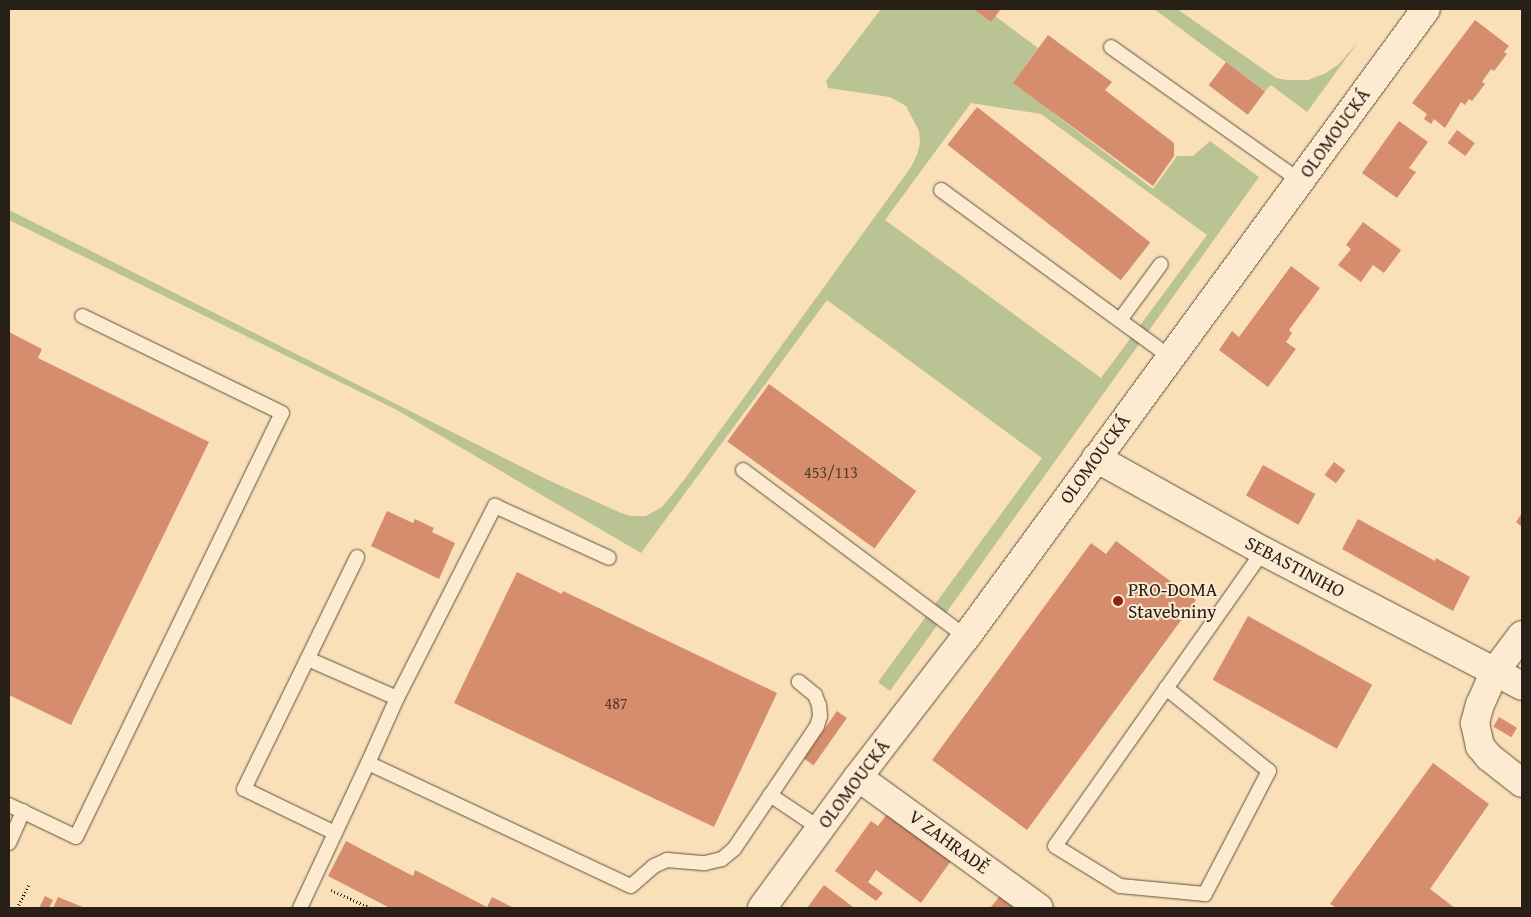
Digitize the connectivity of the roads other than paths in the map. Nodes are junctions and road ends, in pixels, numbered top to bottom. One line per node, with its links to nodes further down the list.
1 (1426, 9): 3 (street, OLOMOUCKÁ)
2 (1110, 48): 3 (lane)
3 (1300, 181): 8 (street, OLOMOUCKÁ)
4 (941, 190): 7 (lane)
5 (1161, 264): 7 (lane)
6 (82, 316): 27 (lane)
7 (1120, 320): 8 (lane)
8 (1171, 358): 9 (street, OLOMOUCKÁ)
9 (1096, 458): 11 (street, SEBASTINIHO); 15 (street, OLOMOUCKÁ)
10 (743, 470): 15 (lane)
11 (1263, 551): 17 (street, SEBASTINIHO); 20 (lane)
12 (357, 558): 16 (lane)
13 (609, 558): 21 (lane)
14 (1522, 635): 17 (street)
15 (966, 637): 23 (street, OLOMOUCKÁ)
16 (308, 659): 21 (lane); 29 (lane)
17 (1495, 671): 19 (street, SEBASTINIHO); 24 (street)
18 (799, 682): 25 (lane)
19 (1522, 686)
20 (1166, 688): 20 (lane)
21 (397, 698): 22 (lane)
22 (368, 763): 25 (lane); 29 (lane)
23 (858, 777): 28 (street, OLOMOUCKÁ); 33 (street, V ZAHRADĚ)
24 (1522, 783)
25 (770, 795): 28 (lane)
26 (9, 804): 27 (lane)
27 (23, 811): 30 (lane)
28 (820, 829): 32 (street, OLOMOUCKÁ)
29 (335, 833): 31 (lane)
30 (9, 843)
31 (300, 908)
32 (762, 908)
33 (1039, 908)

